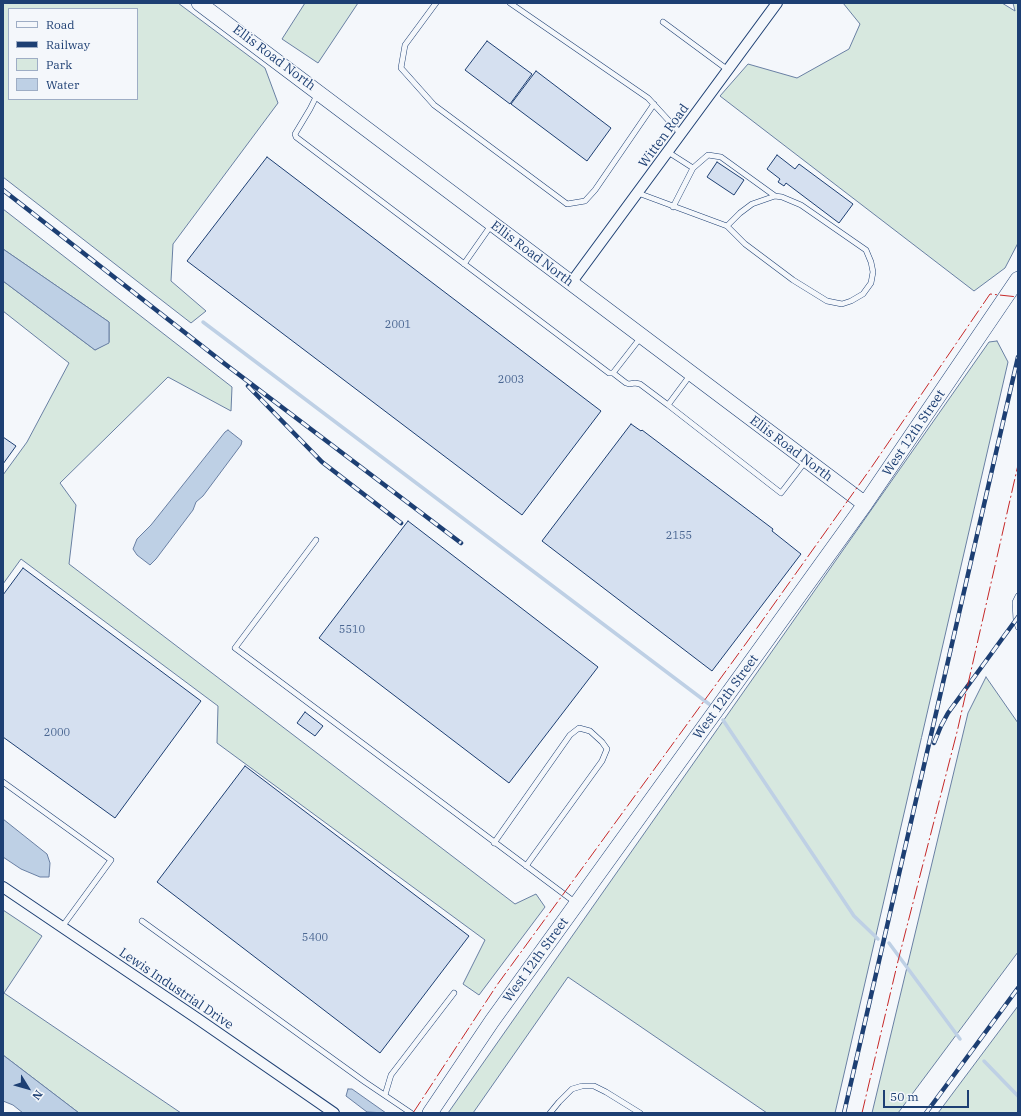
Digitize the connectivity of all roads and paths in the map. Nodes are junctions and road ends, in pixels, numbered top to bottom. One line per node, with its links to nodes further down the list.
1 (199, 3): 7 (street, Ellis Road North)
2 (436, 3): 8 (lane)
3 (510, 3): 8 (lane)
4 (777, 3): 6 (street, Witten Road)
5 (663, 22): 6 (lane)
6 (728, 70): 9 (street, Witten Road)
7 (319, 92): 15 (street, Ellis Road North); 17 (lane)
8 (654, 104): 9 (lane)
9 (681, 134): 10 (street, Witten Road)
10 (668, 152): 11 (lane); 12 (street, Witten Road)
11 (693, 168): 13 (lane); 14 (lane)
12 (638, 193): 14 (lane); 19 (street, Witten Road)
13 (775, 196): 16 (lane); 16 (lane)
14 (673, 207): 16 (lane)
15 (492, 224): 17 (lane); 19 (street, Ellis Road North)
16 (727, 226)
17 (464, 264): 21 (lane)
18 (1018, 279): 25 (street, West 12th Street)
19 (571, 283): 20 (street, Ellis Road North)
20 (642, 336): 21 (lane); 22 (street, Ellis Road North)
21 (613, 373): 23 (lane)
22 (691, 374): 23 (lane); 24 (street, Ellis Road North)
23 (668, 405): 24 (lane)
24 (806, 460): 25 (street, Ellis Road North)
25 (865, 504): 33 (street, West 12th Street)
26 (316, 540): 30 (lane)
27 (1018, 596): 28 (lane)
28 (1018, 627)
29 (3, 782): 35 (lane)
30 (494, 842): 31 (lane); 31 (lane)
31 (526, 866): 33 (lane)
32 (3, 887): 35 (street, Lewis Industrial Drive)
33 (576, 904): 40 (street, West 12th Street)
34 (142, 921): 37 (lane)
35 (62, 927): 38 (street, Lewis Industrial Drive)
36 (454, 993): 37 (lane)
37 (385, 1096): 39 (lane)
38 (334, 1113)
39 (411, 1113)
40 (430, 1113)
41 (550, 1113): 42 (lane)
42 (640, 1113)

